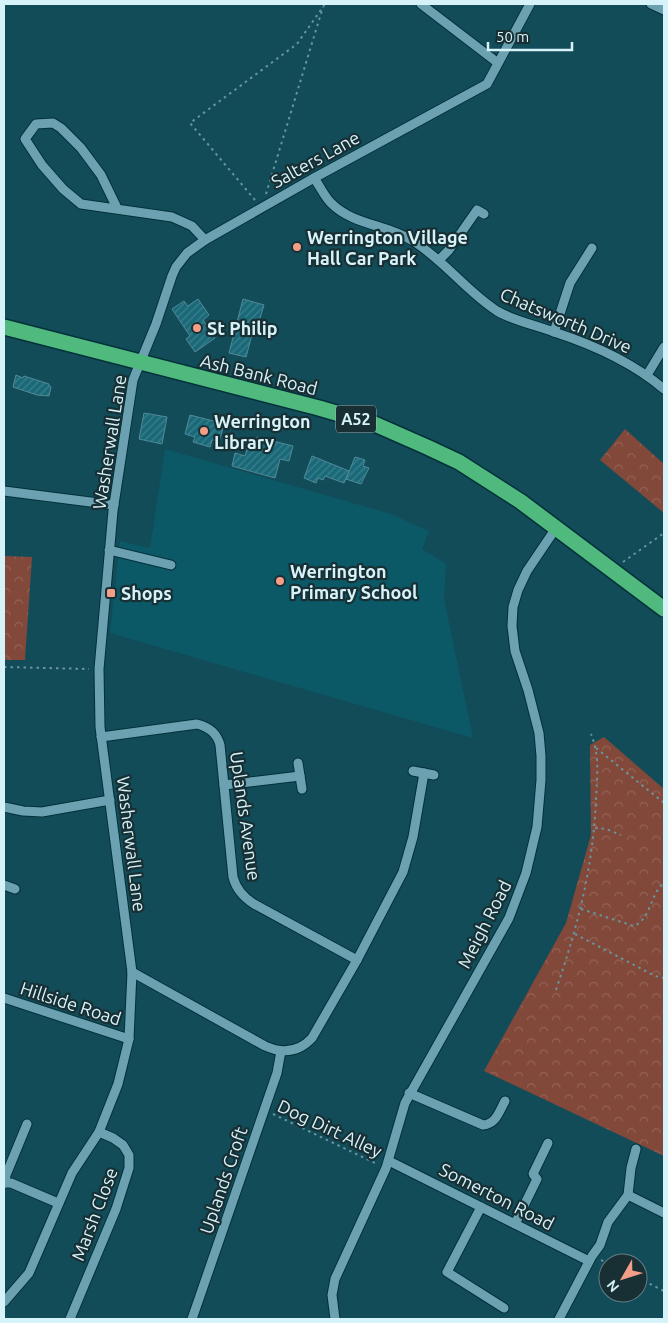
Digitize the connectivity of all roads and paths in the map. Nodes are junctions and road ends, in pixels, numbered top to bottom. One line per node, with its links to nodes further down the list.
1 (325, 4): 5 (path)
2 (421, 4): 7 (street)
3 (530, 4): 7 (street, Salters Lane)
4 (651, 4): 6 (street)
5 (323, 7): 10 (path); 10 (path)
6 (664, 10)
7 (498, 63): 8 (street, Salters Lane)
8 (314, 178): 10 (street, Salters Lane); 14 (street, Chatsworth Drive)
9 (117, 208): 9 (street); 12 (street)
10 (262, 208): 12 (street, Salters Lane)
11 (484, 214): 14 (street)
12 (205, 240): 18 (street, Salters Lane)
13 (592, 248): 16 (street)
14 (439, 260): 16 (street, Chatsworth Drive)
15 (4, 327): 18 (highway, Ash Bank Road / A52)
16 (554, 332): 19 (street, Chatsworth Drive)
17 (664, 346): 19 (street)
18 (140, 362): 22 (street, Washerwall Lane); 23 (highway, Ash Bank Road / A52)
19 (647, 375): 20 (street, Chatsworth Drive)
20 (664, 389)
21 (4, 491): 22 (street)
22 (114, 505): 25 (street, Washerwall Lane)
23 (556, 528): 27 (highway, Ash Bank Road / A52); 58 (street, Meigh Road)
24 (664, 533): 27 (path)
25 (109, 550): 26 (street); 30 (street, Washerwall Lane)
26 (171, 566)
27 (613, 569): 28 (highway, Ash Bank Road / A52)
28 (664, 609)
29 (4, 668): 30 (path)
30 (99, 669): 32 (street, Washerwall Lane)
31 (592, 734): 33 (path)
32 (102, 737): 39 (street, Uplands Avenue); 41 (street, Washerwall Lane)
33 (596, 748): 42 (path); 44 (path)
34 (298, 763): 38 (street)
35 (413, 771): 36 (street)
36 (424, 773): 37 (street); 51 (street)
37 (434, 775)
38 (300, 776): 39 (street); 40 (street)
39 (224, 785): 51 (street, Uplands Avenue)
40 (302, 789)
41 (110, 800): 43 (street); 52 (street, Washerwall Lane)
42 (664, 803)
43 (4, 807)
44 (595, 828): 45 (path); 49 (path)
45 (622, 835)
46 (664, 882): 49 (path)
47 (4, 885): 48 (street)
48 (15, 889)
49 (581, 908): 50 (path)
50 (575, 934): 53 (path); 54 (path)
51 (356, 960): 57 (street)
52 (132, 972): 56 (street, Washerwall Lane); 57 (street)
53 (664, 978)
54 (556, 990)
55 (4, 998): 56 (street, Hillside Road)
56 (129, 1039): 62 (street, Washerwall Lane)
57 (281, 1051): 60 (street, Uplands Croft)
58 (409, 1093): 59 (street); 65 (street, Meigh Road)
59 (505, 1101)
60 (264, 1110): 65 (path, Dog Dirt Alley); 78 (street, Uplands Croft)
61 (27, 1124): 66 (street)
62 (99, 1132): 68 (street, Washerwall Lane); 77 (street, Marsh Close)
63 (548, 1143): 71 (street)
64 (636, 1149): 67 (street)
65 (388, 1165): 69 (street, Somerton Road); 79 (street, Meigh Road)
66 (4, 1183): 68 (street)
67 (628, 1195): 70 (street); 72 (street)
68 (58, 1203): 75 (street, Washerwall Lane)
69 (481, 1207): 71 (street, Somerton Road); 76 (street)
70 (664, 1213)
71 (515, 1224): 72 (street, Somerton Road)
72 (590, 1261): 80 (street)
73 (648, 1283): 74 (path)
74 (664, 1291)
75 (4, 1302)
76 (504, 1308)
77 (70, 1319)
78 (192, 1319)
79 (336, 1319)
80 (559, 1319)

